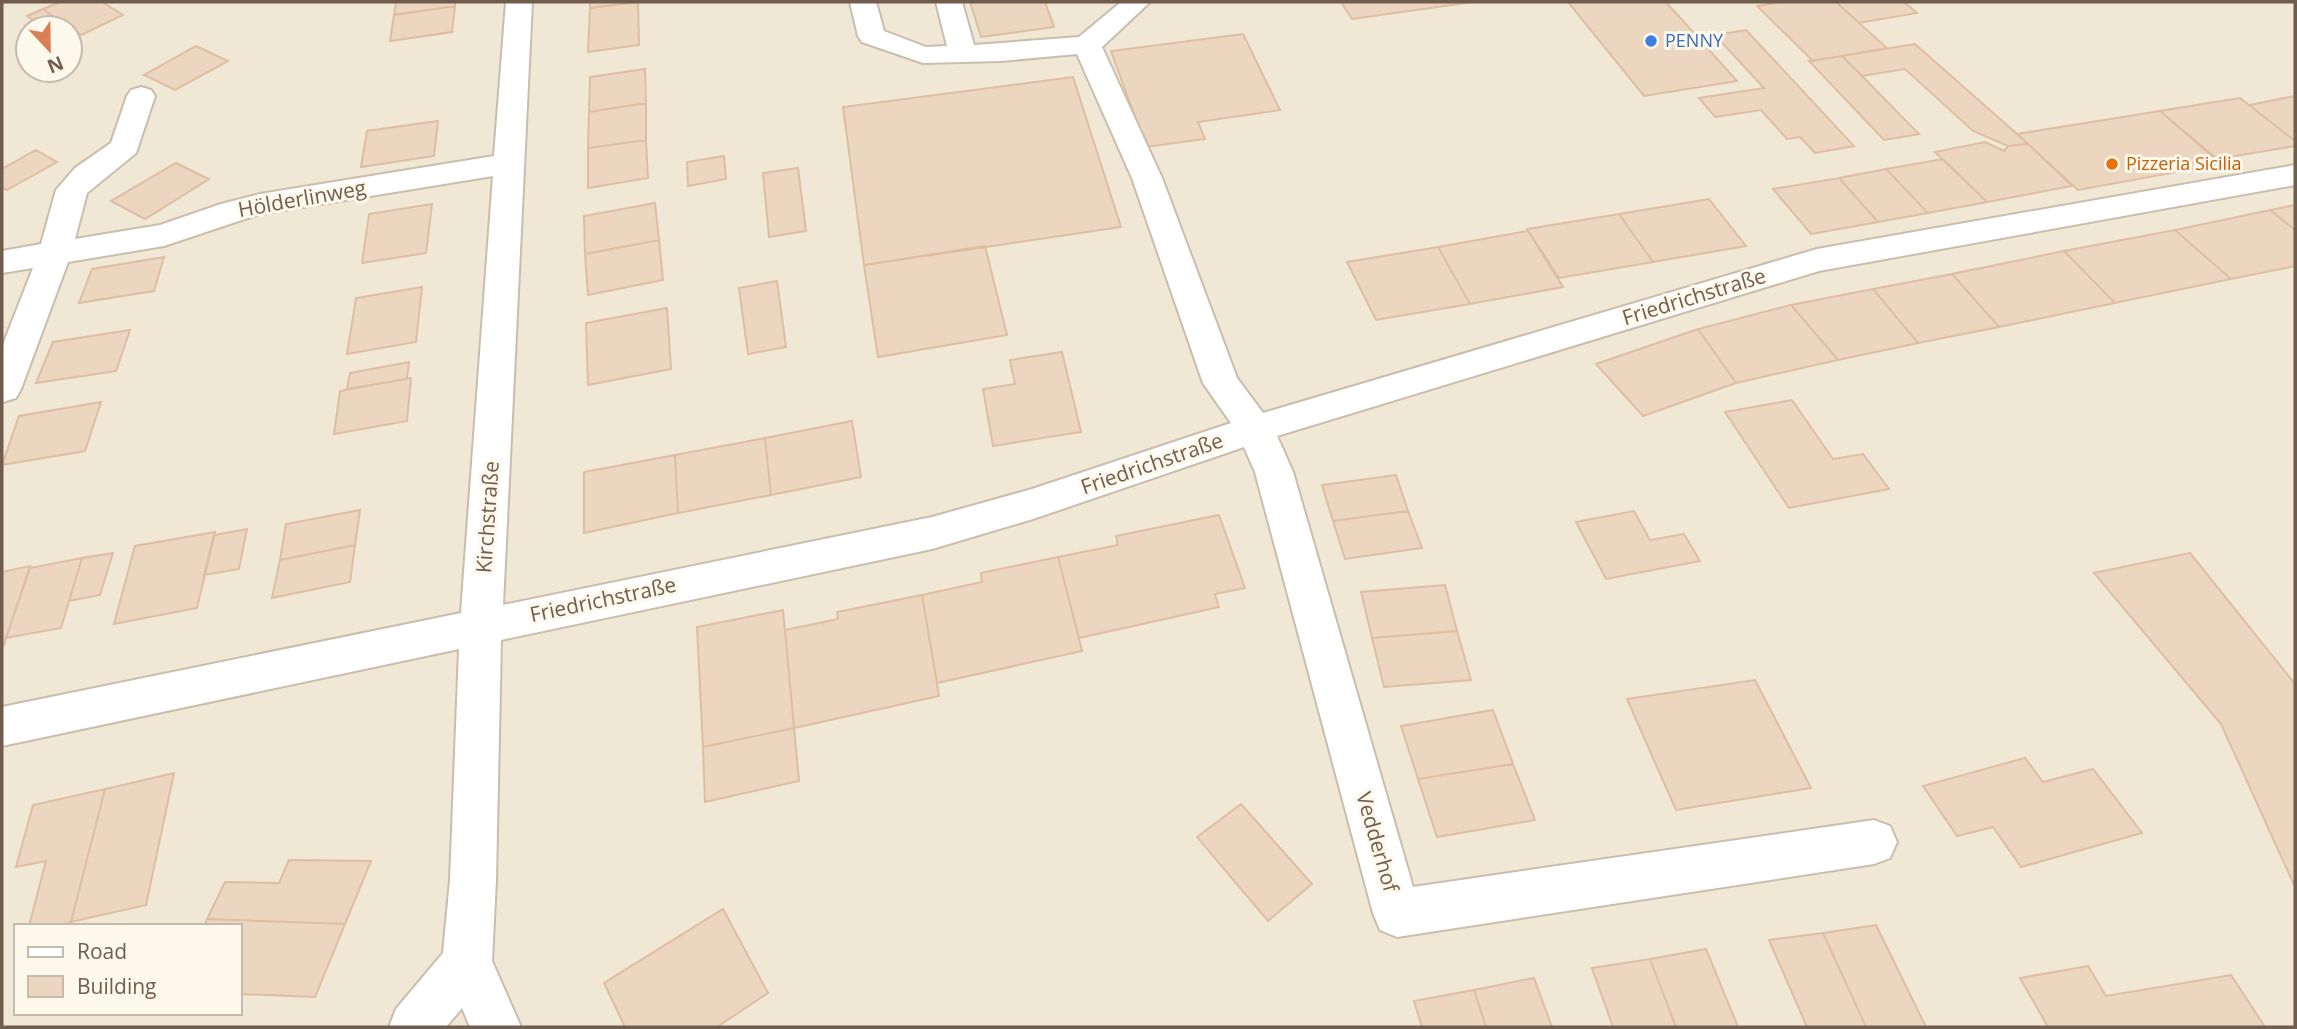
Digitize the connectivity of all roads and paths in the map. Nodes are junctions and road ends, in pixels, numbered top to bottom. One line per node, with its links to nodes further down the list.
1 (519, 2): 8 (street, Kirchstraße)
2 (863, 2): 6 (street)
3 (949, 2): 6 (street)
4 (1137, 2): 5 (street)
5 (1087, 46): 6 (street); 13 (street)
6 (963, 55)
7 (141, 96): 10 (street)
8 (511, 163): 10 (street, Hölderlinweg); 14 (street, Kirchstraße)
9 (2295, 175): 13 (street, Friedrichstraße)
10 (55, 253): 11 (street, Hölderlinweg); 12 (street)
11 (2, 262)
12 (3, 389)
13 (1255, 429): 14 (street, Friedrichstraße); 16 (street, Vedderhof)
14 (481, 626): 15 (street, Friedrichstraße); 17 (street, Kirchstraße)
15 (2, 726)
16 (1874, 842)
17 (467, 963): 18 (street); 19 (street, Kirchstraße)
18 (414, 1027)
19 (496, 1027)

